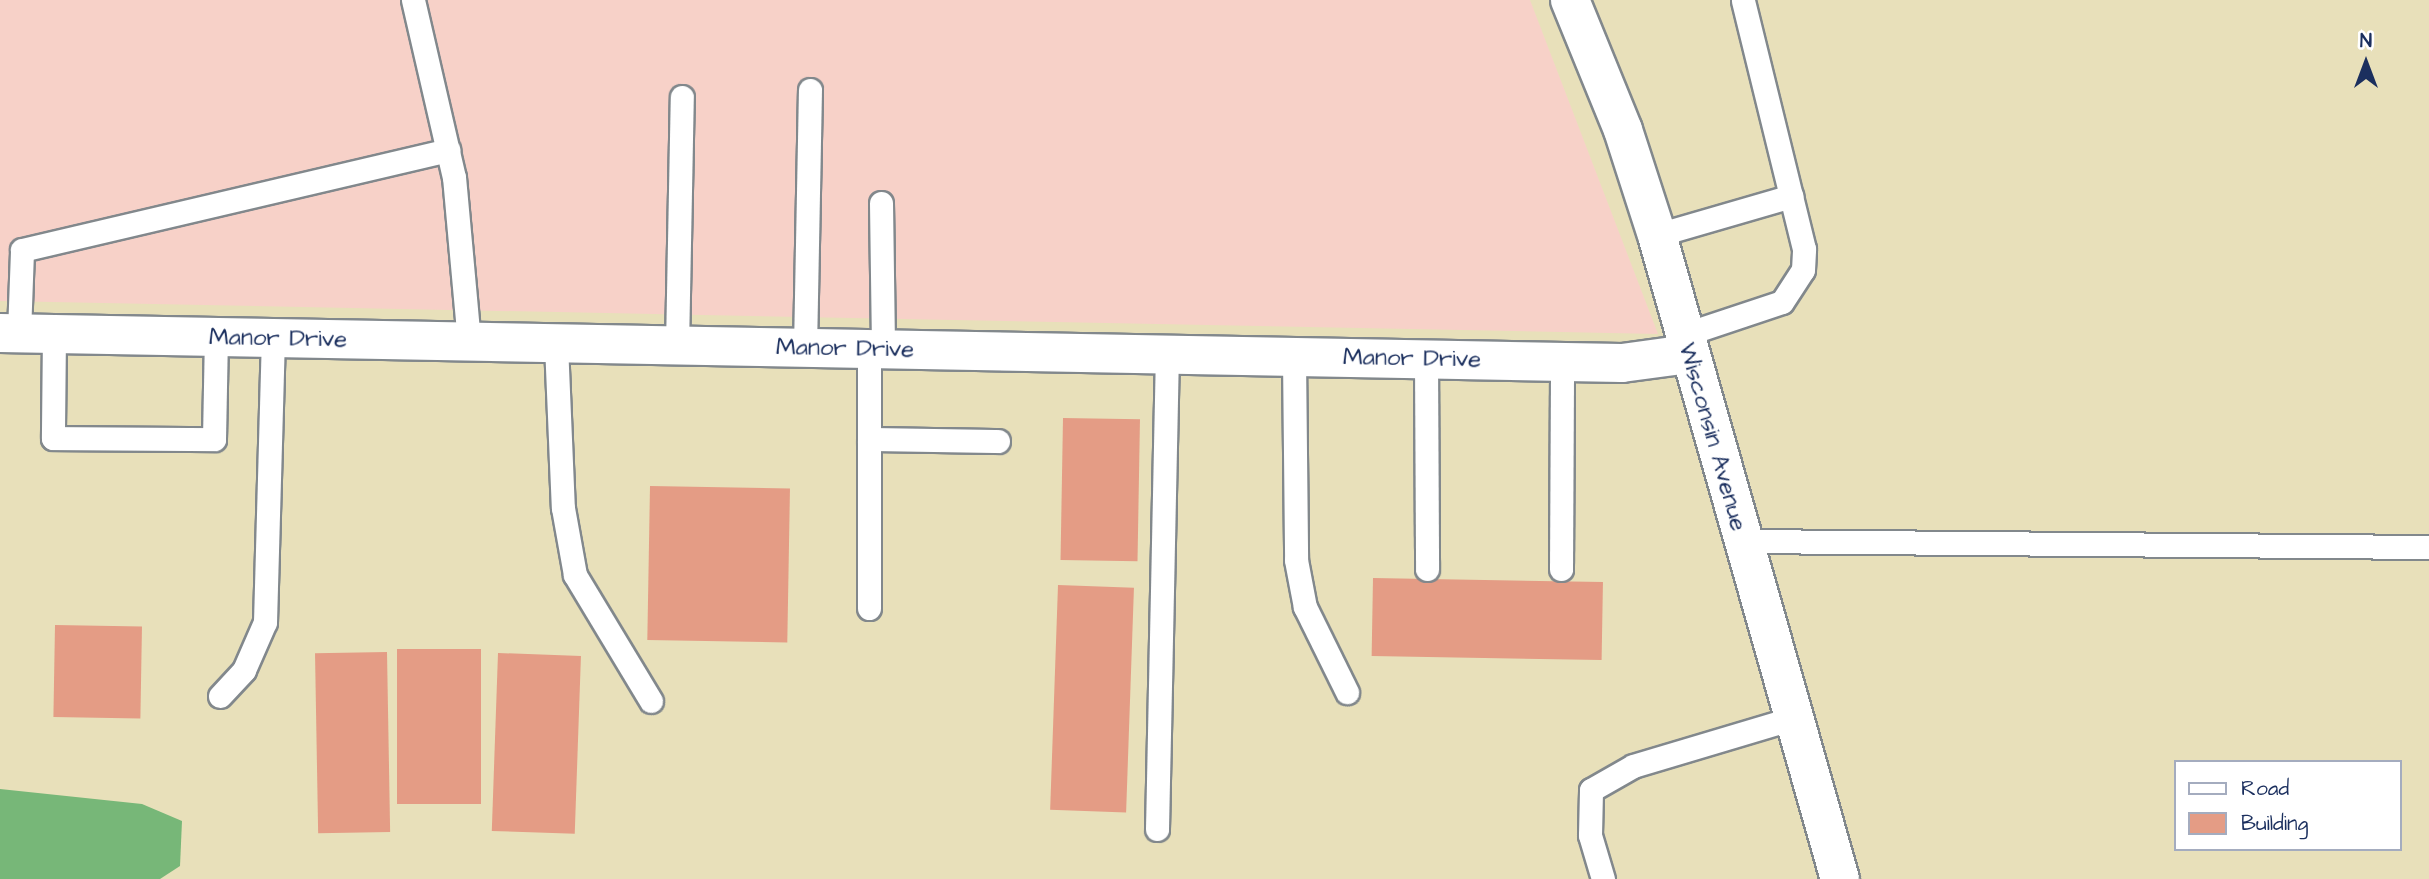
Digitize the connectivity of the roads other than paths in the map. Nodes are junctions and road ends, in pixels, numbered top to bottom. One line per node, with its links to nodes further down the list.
1 (413, 0): 6 (lane)
2 (1570, 0): 9 (street, Wisconsin Avenue)
3 (1743, 0): 7 (lane)
4 (810, 90): 17 (lane)
5 (682, 97): 16 (lane)
6 (448, 150): 10 (lane); 13 (lane)
7 (1791, 196): 9 (lane); 15 (lane)
8 (881, 203): 18 (lane)
9 (1657, 235): 15 (street, Wisconsin Avenue)
10 (24, 333): 11 (street, Manor Drive); 11 (lane)
11 (216, 337): 12 (street, Manor Drive)
12 (272, 338): 13 (street, Manor Drive); 31 (lane)
13 (469, 343): 14 (street, Manor Drive)
14 (556, 344): 16 (street, Manor Drive); 32 (lane)
15 (1686, 345): 22 (street, Manor Drive); 25 (street, Wisconsin Avenue)
16 (677, 347): 17 (street, Manor Drive)
17 (805, 349): 18 (street, Manor Drive)
18 (876, 350): 19 (street, Manor Drive); 23 (lane)
19 (1167, 355): 20 (street, Manor Drive); 34 (lane)
20 (1294, 357): 21 (street, Manor Drive); 30 (lane)
21 (1426, 360): 22 (street, Manor Drive); 27 (lane)
22 (1562, 362): 28 (lane)
23 (869, 439): 24 (lane); 29 (lane)
24 (998, 441)
25 (1742, 541): 26 (lane); 33 (street, Wisconsin Avenue)
26 (2424, 544)
27 (1427, 569)
28 (1561, 569)
29 (869, 608)
30 (1347, 692)
31 (220, 696)
32 (651, 701)
33 (1791, 719): 35 (lane); 36 (street, Wisconsin Avenue)
34 (1157, 829)
35 (1603, 879)
36 (1840, 879)

